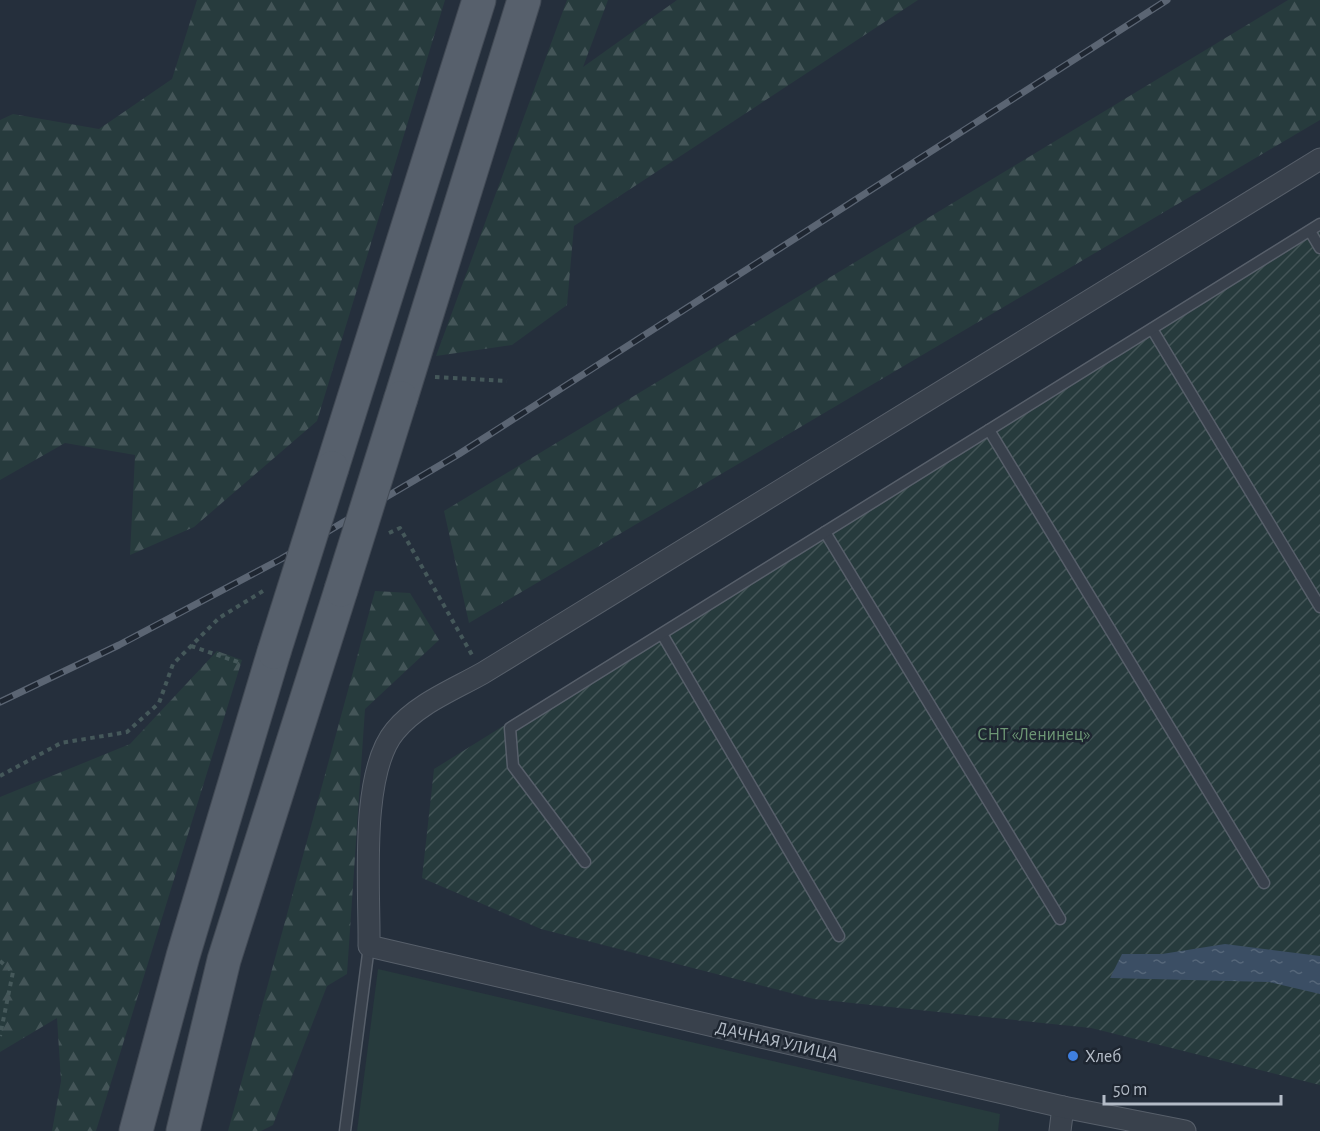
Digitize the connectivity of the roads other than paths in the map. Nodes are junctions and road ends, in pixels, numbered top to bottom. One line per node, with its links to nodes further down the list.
1 (478, 0): 18 (main road, bridge)
2 (524, 0): 19 (main road, bridge)
3 (1320, 159): 16 (street)
4 (1320, 224): 5 (lane)
5 (1310, 231): 6 (lane); 7 (lane)
6 (1320, 248)
7 (1152, 329): 8 (lane); 10 (lane)
8 (988, 430): 9 (lane); 13 (lane)
9 (825, 532): 11 (lane); 14 (lane)
10 (1320, 607)
11 (662, 634): 12 (lane); 15 (lane)
12 (585, 862)
13 (1264, 883)
14 (1060, 919)
15 (839, 936)
16 (369, 946): 17 (street, ДАЧНАЯ УЛИЦА); 20 (lane)
17 (1063, 1107): 21 (street); 22 (street, ДАЧНАЯ УЛИЦА)
18 (136, 1131)
19 (183, 1131)
20 (345, 1131)
21 (1060, 1131)
22 (1185, 1131)

